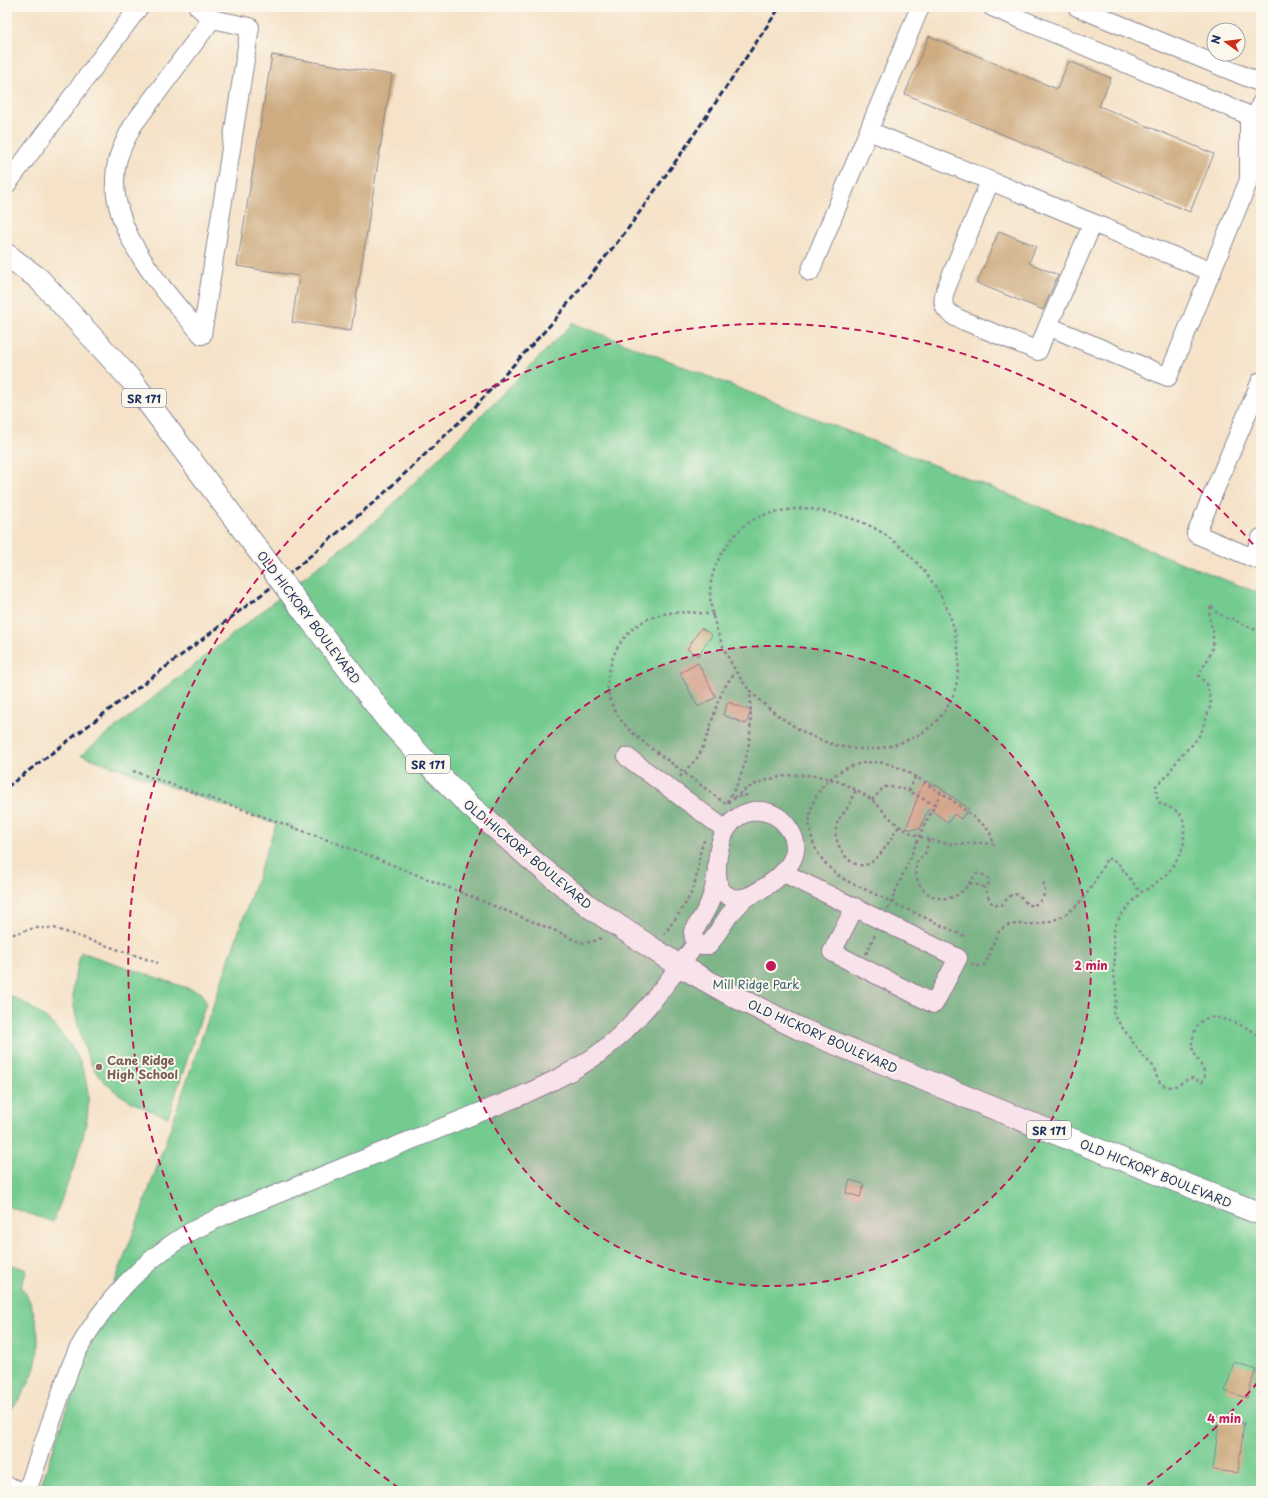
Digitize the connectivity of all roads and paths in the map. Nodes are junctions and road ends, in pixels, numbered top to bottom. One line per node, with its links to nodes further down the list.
1 (139, 7): 11 (street)
2 (198, 7): 6 (street)
3 (920, 7): 9 (street)
4 (992, 7): 8 (street)
5 (1077, 7): 7 (street)
6 (212, 19): 6 (street)
7 (1261, 83)
8 (1257, 114): 15 (street)
9 (869, 130): 10 (street); 14 (street)
10 (990, 181): 12 (street); 16 (street)
11 (7, 184)
12 (1093, 223): 15 (street); 16 (street)
13 (7, 255): 50 (main road, OLD HICKORY BOULEVARD / SR 171, bridge)
14 (810, 272)
15 (1212, 272): 16 (street)
16 (1048, 326)
17 (1261, 381): 19 (street)
18 (1261, 538): 19 (street)
19 (1257, 560)
20 (714, 615): 22 (path); 23 (path); 26 (path)
21 (1261, 632): 45 (path)
22 (736, 672): 23 (path); 26 (path)
23 (750, 690): 26 (path)
24 (627, 757): 29 (street)
25 (133, 771): 50 (path)
26 (684, 772): 29 (path)
27 (915, 777): 28 (path); 31 (path); 32 (path)
28 (830, 779): 30 (path); 33 (path); 47 (path)
29 (672, 790): 37 (street)
30 (856, 791): 34 (path); 36 (path)
31 (909, 791): 34 (path); 35 (path)
32 (941, 793): 35 (path); 39 (path)
33 (734, 798)
34 (872, 800): 36 (path)
35 (934, 805): 38 (path)
36 (899, 826): 38 (path)
37 (726, 830): 40 (street); 41 (street)
38 (919, 836): 39 (path); 47 (path)
39 (929, 840): 43 (path)
40 (784, 873): 46 (street); 48 (street)
41 (716, 876): 46 (street); 53 (street)
42 (1042, 880): 44 (path)
43 (970, 883): 44 (path); 44 (path)
44 (984, 888)
45 (1140, 892): 55 (path); 58 (path)
46 (746, 897): 53 (street)
47 (891, 902): 49 (path); 52 (path)
48 (855, 907): 49 (street); 55 (street)
49 (882, 920): 54 (path); 55 (street)
50 (619, 927): 57 (main road, OLD HICKORY BOULEVARD / SR 171)
51 (7, 936): 56 (path)
52 (966, 937)
53 (695, 945): 57 (street)
54 (864, 957)
55 (958, 958)
56 (158, 963)
57 (680, 966): 59 (main road, OLD HICKORY BOULEVARD / SR 171); 62 (street)
58 (1261, 1039)
59 (1261, 1214)
60 (7, 1486): 61 (street)
61 (20, 1491)
62 (27, 1491)

